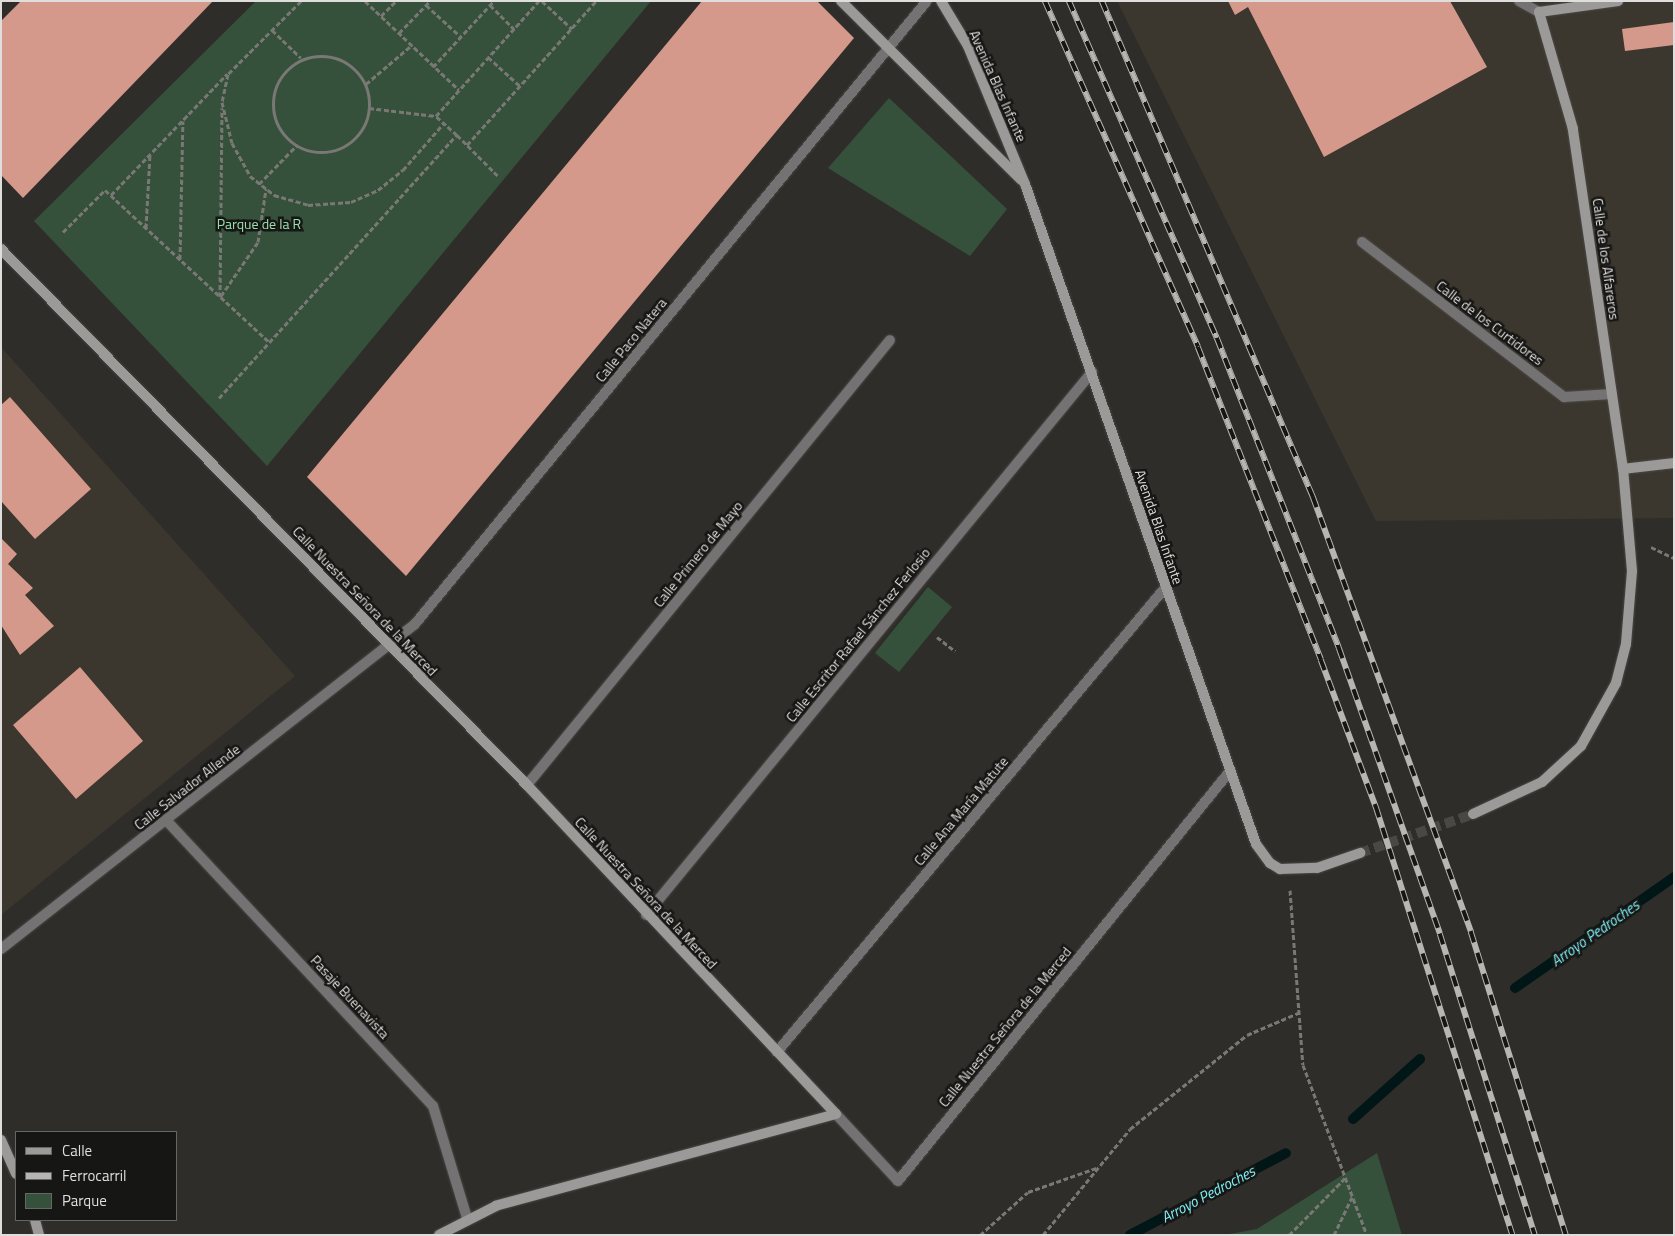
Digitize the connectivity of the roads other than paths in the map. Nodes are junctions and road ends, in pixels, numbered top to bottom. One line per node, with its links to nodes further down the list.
1 (841, 1): 7 (street, Avenida Blas Infante)
2 (927, 1): 7 (street)
3 (941, 1): 8 (street, Avenida Blas Infante)
4 (1519, 1): 6 (street)
5 (1618, 1): 6 (street)
6 (1539, 12): 13 (street, Calle de los Alfareros)
7 (888, 47): 8 (street, Avenida Blas Infante); 17 (street, Calle Paco Natera)
8 (1026, 184): 12 (street, Avenida Blas Infante)
9 (1362, 242): 13 (street, Calle de los Curtidores)
10 (1, 249): 17 (street, Calle Nuestra Señora de la Merced)
11 (890, 340): 19 (street, Calle Primero de Mayo)
12 (1092, 372): 16 (street, Avenida Blas Infante); 23 (street, Calle Escritor Rafael Sánchez Ferlosio)
13 (1612, 394): 15 (street, Calle de los Alfareros)
14 (1674, 463): 15 (street)
15 (1623, 469): 20 (street, Calle de los Alfareros)
16 (1166, 588): 18 (street, Avenida Blas Infante); 25 (street, Calle Ana María Matute)
17 (390, 646): 19 (street, Calle Nuestra Señora de la Merced); 21 (street, Calle Salvador Allende)
18 (1230, 771): 22 (street, Avenida Blas Infante); 26 (street, Calle Nuestra Señora de la Merced)
19 (527, 785): 23 (street, Calle Nuestra Señora de la Merced)
20 (1473, 814)
21 (166, 820): 24 (street, Calle Salvador Allende); 29 (street, Pasaje Buenavista)
22 (1360, 853)
23 (646, 915): 25 (street, Calle Nuestra Señora de la Merced)
24 (1, 949)
25 (777, 1052): 26 (street, Calle Nuestra Señora de la Merced)
26 (836, 1114): 29 (street)
27 (1, 1140): 28 (street)
28 (15, 1172)
29 (467, 1218): 32 (street)
30 (35, 1221): 31 (street)
31 (40, 1235)
32 (438, 1235)

